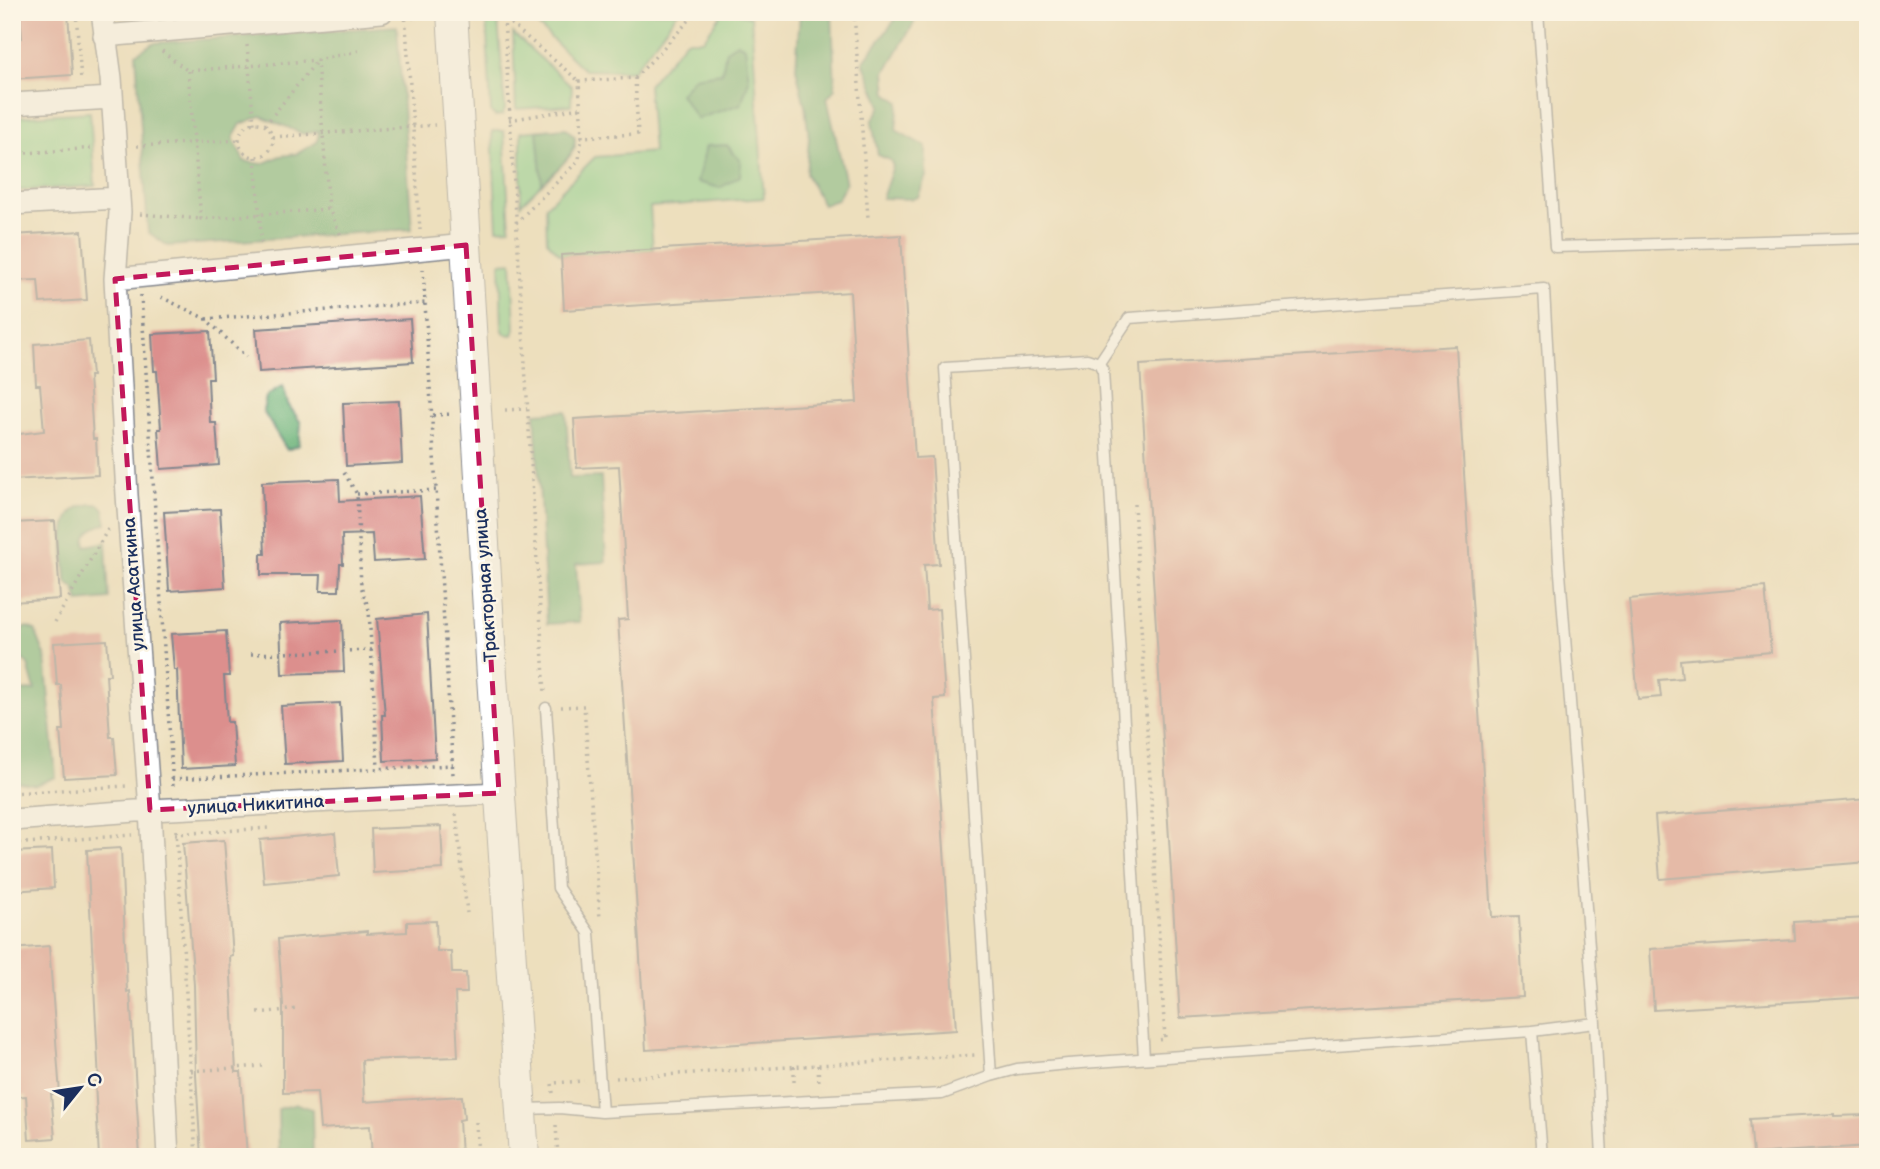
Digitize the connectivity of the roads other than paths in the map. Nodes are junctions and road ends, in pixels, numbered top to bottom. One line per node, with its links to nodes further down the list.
1 (102, 12): 5 (street, улица Асаткина)
2 (382, 12): 5 (street)
3 (1538, 12): 10 (lane)
4 (438, 14): 11 (main road, Тракторная улица)
5 (104, 36): 6 (street, улица Асаткина)
6 (112, 98): 7 (street); 9 (street, улица Асаткина)
7 (12, 104)
8 (12, 204): 9 (street)
9 (120, 205): 12 (street, улица Асаткина)
10 (1868, 238)
11 (466, 245): 12 (street); 15 (main road, Тракторная улица)
12 (115, 279): 16 (street, улица Асаткина)
13 (1099, 363): 18 (lane); 20 (lane); 21 (lane)
14 (546, 708): 23 (lane)
15 (499, 793): 16 (street, улица Никитина); 22 (main road, Тракторная улица)
16 (150, 810): 17 (street, улица Никитина); 24 (street, улица Асаткина)
17 (12, 820)
18 (1595, 1023): 19 (lane); 27 (lane)
19 (1532, 1031): 20 (lane); 26 (lane)
20 (1144, 1058): 21 (lane)
21 (991, 1076): 23 (lane)
22 (522, 1109): 23 (lane); 25 (main road, Тракторная улица)
23 (602, 1112)
24 (168, 1157)
25 (524, 1157)
26 (1542, 1157)
27 (1602, 1157)

